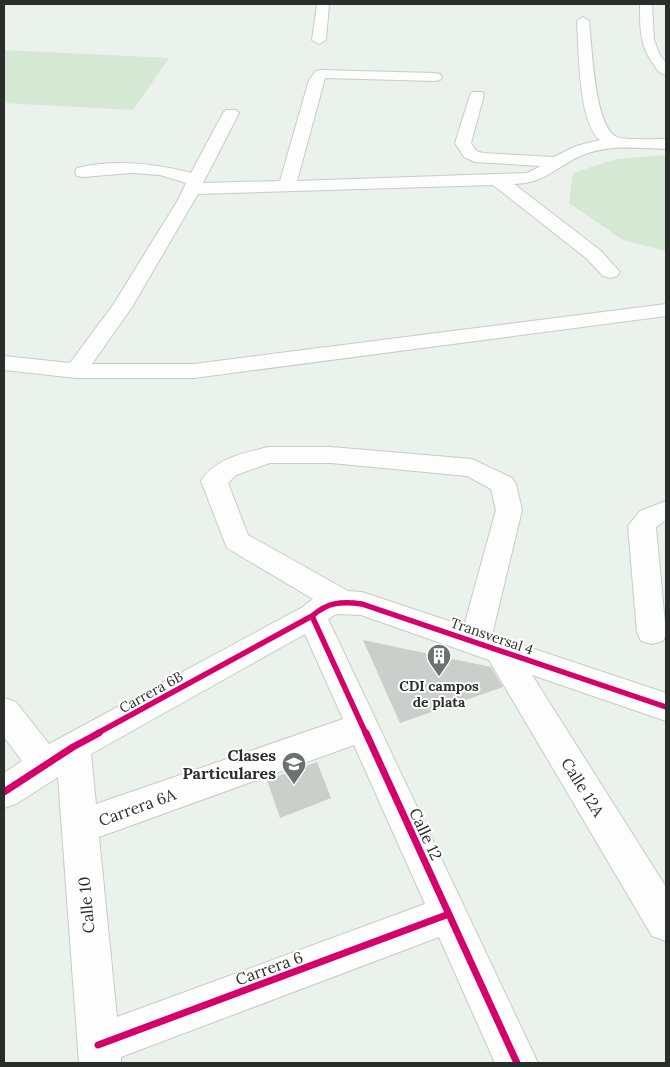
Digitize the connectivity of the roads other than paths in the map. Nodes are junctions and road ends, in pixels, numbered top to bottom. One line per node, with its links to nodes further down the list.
1 (323, 4): 4 (street)
2 (646, 4): 5 (street)
3 (583, 21): 9 (street)
4 (319, 40)
5 (666, 71)
6 (435, 77): 15 (street)
7 (477, 95): 11 (street)
8 (231, 113): 14 (street)
9 (615, 144): 10 (street); 11 (street)
10 (666, 144)
11 (557, 163): 13 (street)
12 (83, 172): 14 (street)
13 (497, 180): 15 (street); 16 (street)
14 (193, 185): 15 (street); 19 (street)
15 (287, 186)
16 (610, 272)
17 (666, 310): 19 (street)
18 (4, 363): 19 (street)
19 (76, 371)
20 (666, 510): 22 (street)
21 (326, 609): 23 (street, Transversal 4); 23 (street); 26 (street, Calle 12); 27 (street, Carrera 6B)
22 (652, 632)
23 (487, 647): 24 (street, Transversal 4); 31 (street, Calle 12A)
24 (666, 707)
25 (4, 712): 27 (street)
26 (363, 727): 29 (street, Carrera 6A); 30 (street, Calle 12)
27 (59, 756): 28 (street, Carrera 6B); 29 (street, Calle 10)
28 (4, 792)
29 (80, 827): 32 (street, Calle 10)
30 (449, 914): 32 (street, Carrera 6); 33 (street, Calle 12)
31 (666, 922)
32 (99, 1054)
33 (517, 1063)

